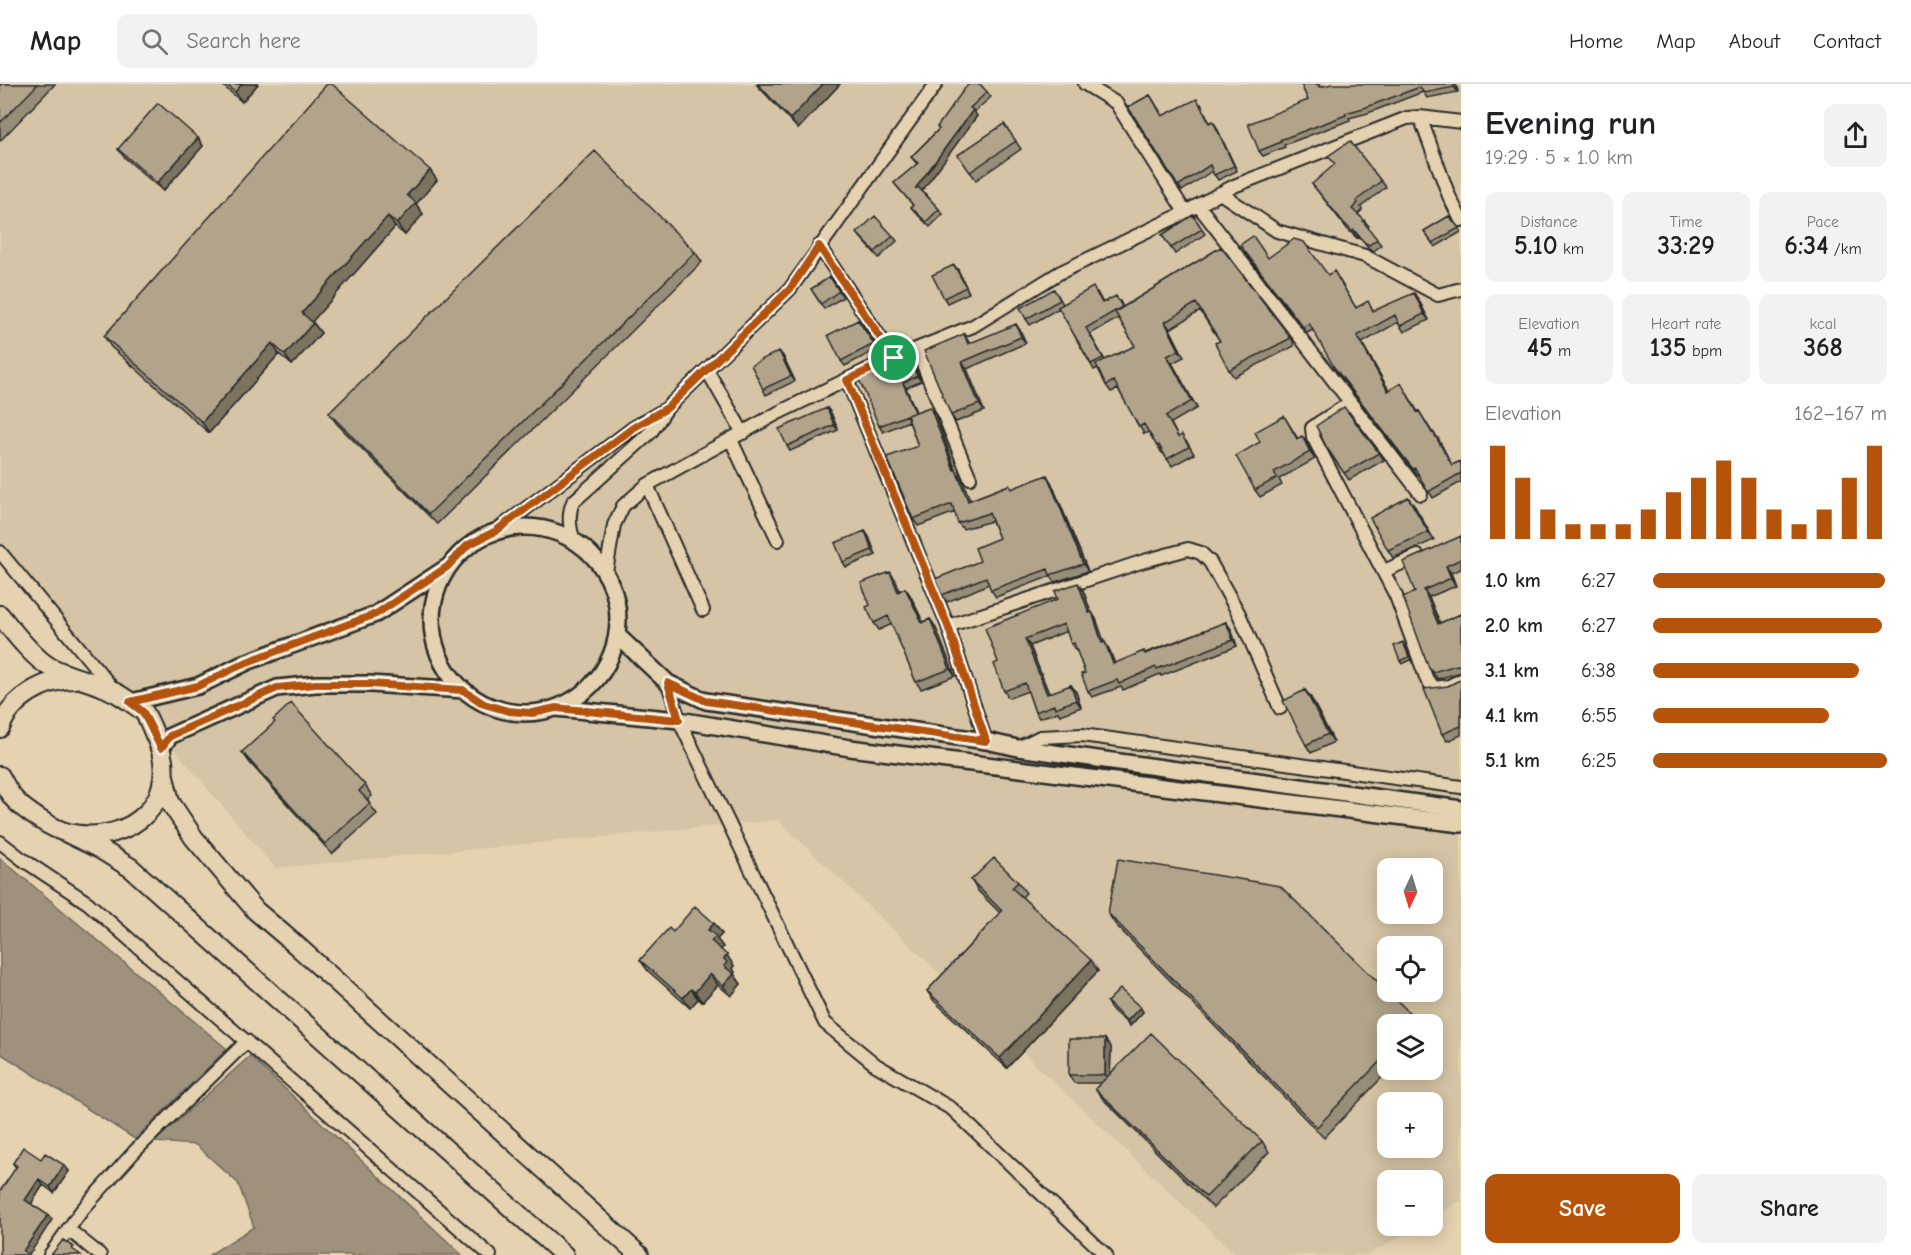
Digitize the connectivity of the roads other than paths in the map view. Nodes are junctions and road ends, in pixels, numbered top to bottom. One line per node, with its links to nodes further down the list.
1 (936, 84): 9 (street)
2 (1085, 84): 7 (street)
3 (1420, 117): 4 (street); 5 (street); 8 (street)
4 (1461, 122)
5 (1220, 193): 6 (street); 10 (street)
6 (1198, 205): 7 (street); 15 (street)
7 (1185, 212): 11 (street)
8 (1461, 220)
9 (819, 246): 12 (street); 13 (street)
10 (1461, 289)
11 (917, 350): 12 (street); 19 (street)
12 (894, 358): 14 (street)
13 (707, 370): 16 (street); 17 (street)
14 (847, 380): 17 (street); 32 (street)
15 (1350, 403): 21 (street); 28 (street)
16 (667, 408): 22 (street); 24 (street)
17 (743, 433): 18 (street)
18 (731, 440): 20 (street); 23 (street)
19 (970, 478)
20 (647, 485): 29 (street); 30 (street)
21 (1421, 494)
22 (496, 531): 24 (street); 27 (street)
23 (778, 540)
24 (575, 541): 29 (street)
25 (1432, 550): 28 (street)
26 (0, 552): 38 (street)
27 (447, 567): 37 (street); 39 (street)
28 (1384, 571): 35 (street)
29 (606, 572): 33 (street)
30 (703, 610)
31 (0, 615): 34 (main road)
32 (948, 626): 41 (street); 44 (street)
33 (618, 636): 36 (street); 40 (street)
34 (83, 679): 38 (main road); 43 (main road)
35 (1461, 680)
36 (668, 683): 42 (street); 44 (street)
37 (463, 690): 40 (street); 45 (street)
38 (115, 691): 39 (main road)
39 (130, 702): 45 (main road)
40 (556, 708): 42 (street)
41 (1280, 708)
42 (679, 720): 52 (street); 62 (street)
43 (0, 728)
44 (986, 741): 46 (street)
45 (161, 748): 48 (main road)
46 (1018, 748): 49 (street); 51 (street)
47 (0, 776): 50 (main road)
48 (164, 776): 53 (main road); 61 (main road)
49 (1461, 787)
50 (7, 797): 53 (main road)
51 (1461, 809)
52 (1461, 824)
53 (65, 832): 60 (main road)
54 (0, 842): 55 (street)
55 (248, 1041): 56 (street); 59 (street)
56 (68, 1229): 57 (street); 58 (street)
57 (50, 1255)
58 (100, 1255)
59 (490, 1255)
60 (564, 1255)
61 (639, 1255)
62 (1106, 1255)

